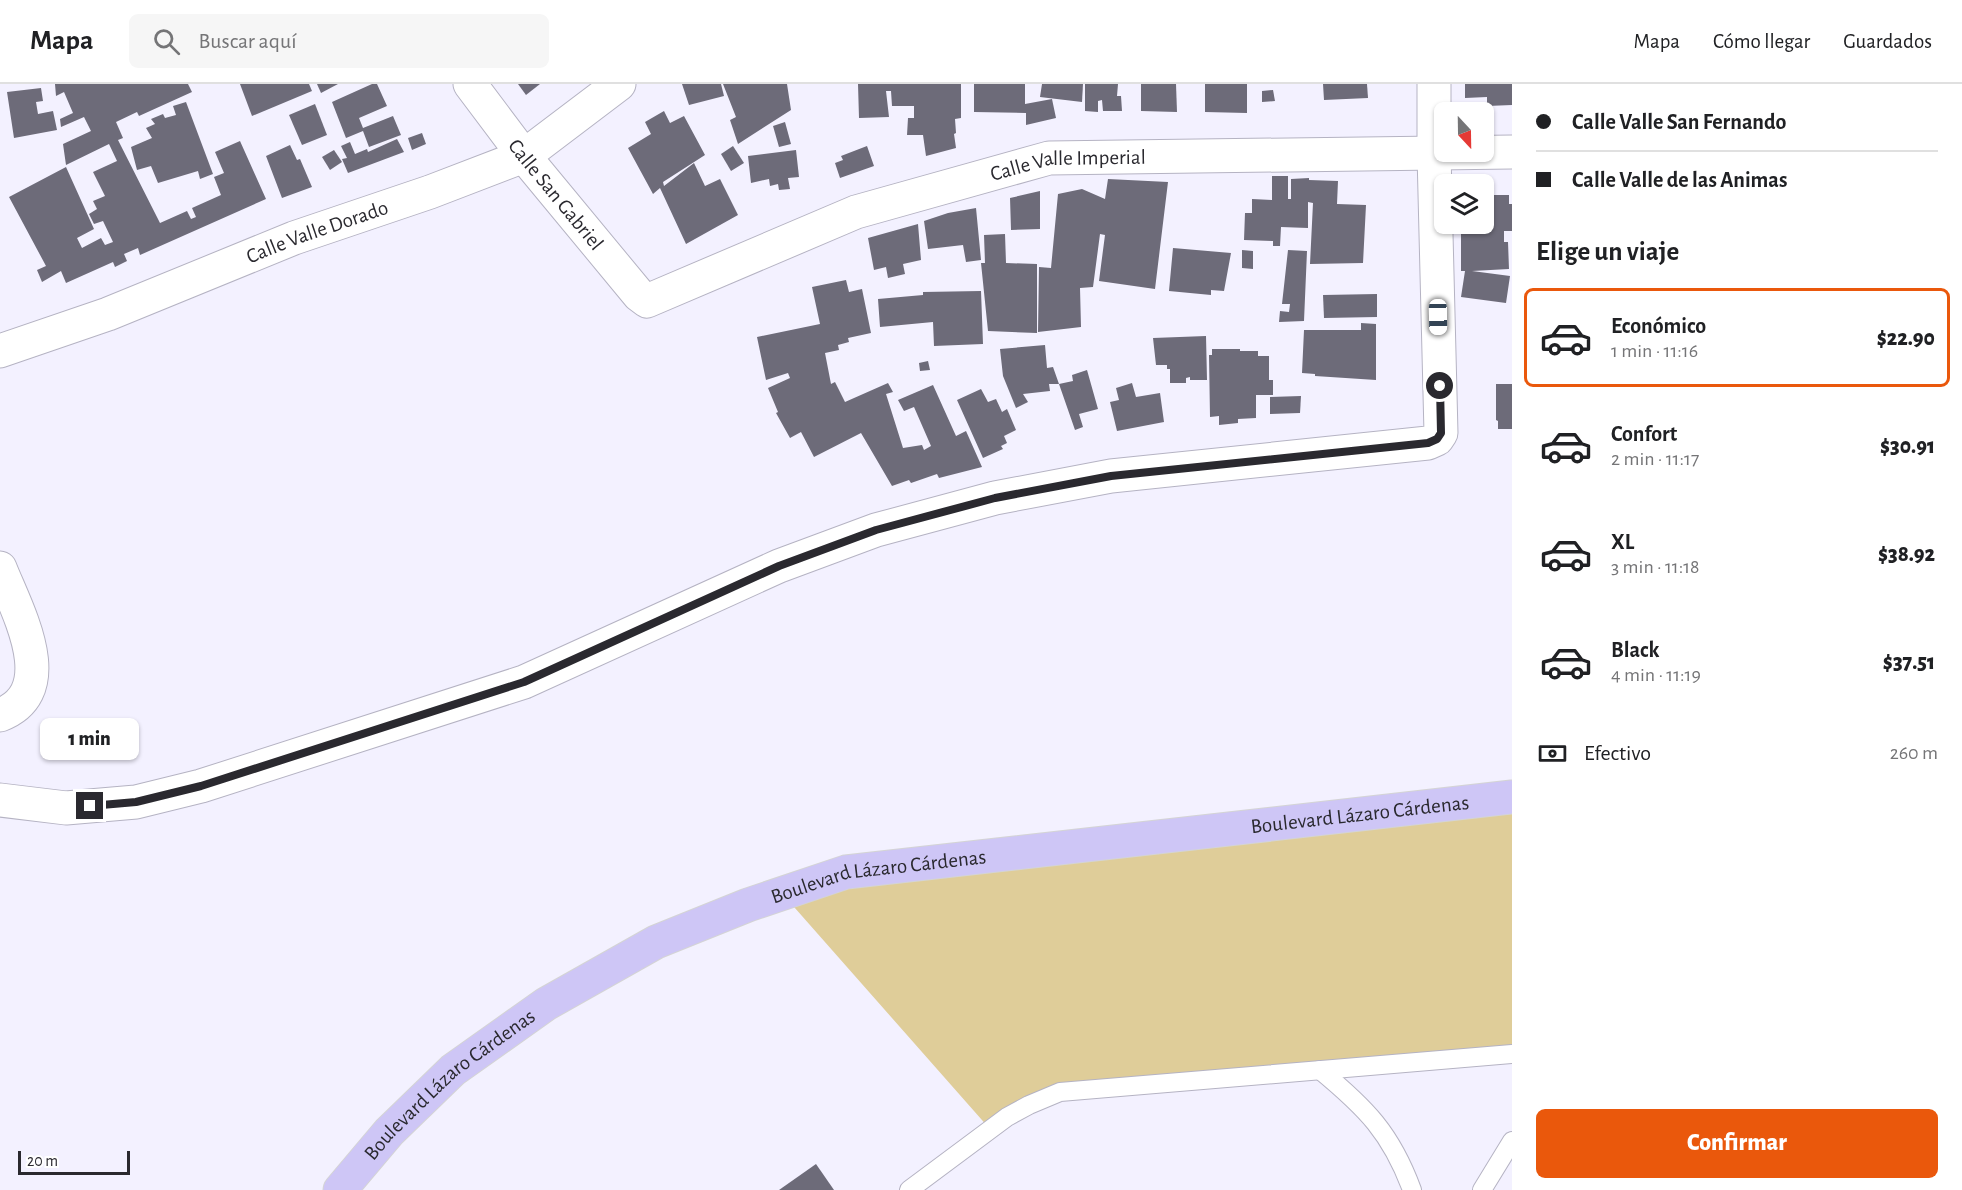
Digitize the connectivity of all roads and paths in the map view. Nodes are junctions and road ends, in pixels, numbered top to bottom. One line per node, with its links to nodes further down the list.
1 (470, 84): 8 (street, Calle San Gabriel)
2 (619, 84): 8 (street, Calle Valle Dorado)
3 (1434, 84): 4 (street)
4 (1434, 102)
5 (1494, 152): 6 (street, Calle Valle Imperial)
6 (1512, 152)
7 (1434, 154): 10 (street, Calle Valle Imperial)
8 (524, 156): 10 (street, Calle San Gabriel); 11 (street, Calle Valle Dorado)
9 (1434, 162): 15 (street)
10 (647, 301)
11 (0, 351)
12 (0, 568): 13 (street)
13 (0, 715)
14 (1512, 797): 19 (highway, Boulevard Lázaro Cárdenas)
15 (0, 800)
16 (1512, 1054): 17 (lane)
17 (1320, 1070): 20 (lane); 21 (lane)
18 (1512, 1141): 22 (lane)
19 (340, 1190)
20 (909, 1190)
21 (1412, 1190)
22 (1482, 1190)

